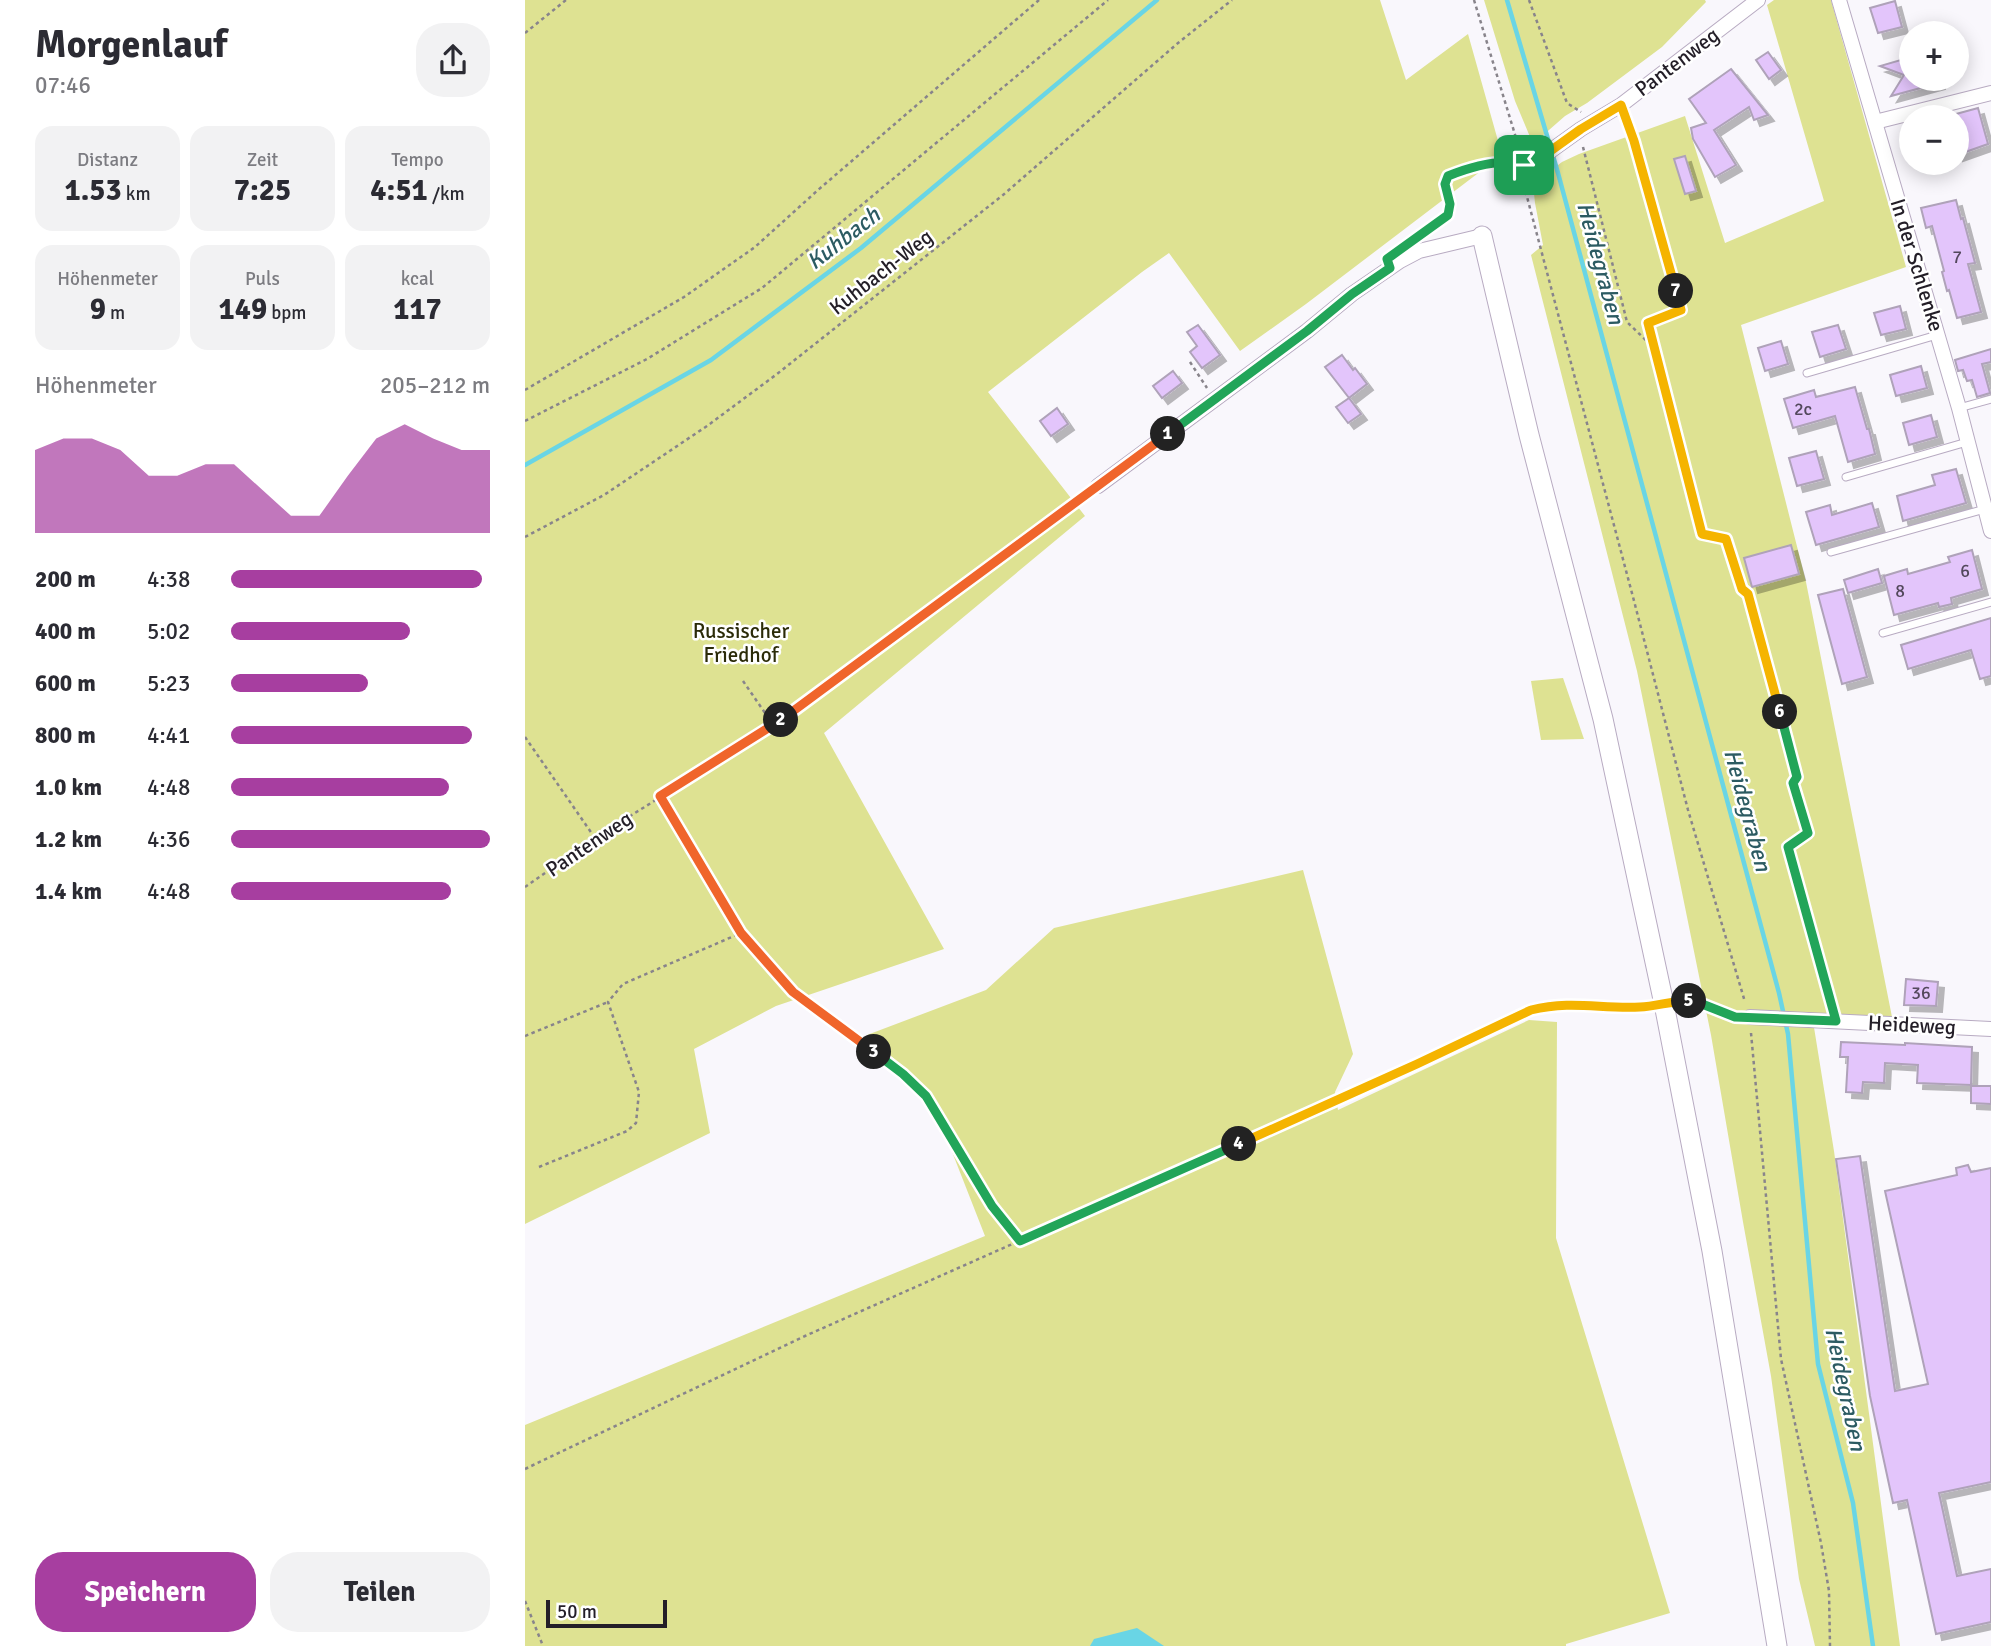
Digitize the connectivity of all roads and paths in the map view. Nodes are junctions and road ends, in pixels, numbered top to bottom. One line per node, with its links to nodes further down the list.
1 (566, 0): 9 (path)
2 (1039, 0): 21 (path)
3 (1108, 0): 25 (path)
4 (1232, 0): 31 (path, Kuhbach-Weg)
5 (1474, 0): 14 (path)
6 (1529, 0): 13 (path)
7 (1758, 0): 11 (street, Pantenweg)
8 (1839, 0): 12 (street, In der Schlenke)
9 (525, 33)
10 (1991, 93): 12 (street)
11 (1621, 105): 13 (street, Pantenweg); 18 (path)
12 (1875, 122): 17 (street, In der Schlenke)
13 (1587, 125): 14 (street, Pantenweg); 18 (path)
14 (1524, 165): 15 (path); 44 (path)
15 (1421, 236)
16 (1482, 236): 22 (street); 43 (main road)
17 (1938, 335): 20 (lane); 24 (street, In der Schlenke)
18 (1654, 349): 45 (path)
19 (1190, 362): 22 (path)
20 (1807, 373)
21 (525, 390)
22 (1215, 399): 28 (street)
23 (1991, 399): 24 (lane)
24 (1959, 408): 26 (street, In der Schlenke)
25 (525, 421)
26 (1968, 441): 27 (lane); 29 (street, In der Schlenke)
27 (1846, 477)
28 (1098, 486): 36 (path, Pantenweg)
29 (1985, 509): 30 (street, In der Schlenke); 32 (lane)
30 (1991, 531)
31 (525, 537)
32 (1831, 552)
33 (1991, 601): 34 (lane)
34 (1883, 633)
35 (743, 681): 36 (path)
36 (774, 726): 38 (path, Pantenweg)
37 (525, 737): 39 (path)
38 (660, 796): 39 (path, Pantenweg); 41 (path)
39 (595, 838): 40 (path, Pantenweg)
40 (525, 887)
41 (741, 933): 42 (path); 49 (path)
42 (608, 1002): 47 (path); 48 (path)
43 (1664, 1004): 44 (path); 49 (path); 53 (main road)
44 (1750, 1017): 45 (street, Heideweg); 54 (path)
45 (1836, 1021): 46 (street, Heideweg)
46 (1991, 1029)
47 (525, 1036)
48 (540, 1167)
49 (1020, 1241): 50 (path)
50 (525, 1469)
51 (525, 1601): 52 (path)
52 (543, 1646)
53 (1777, 1646)
54 (1830, 1646)

